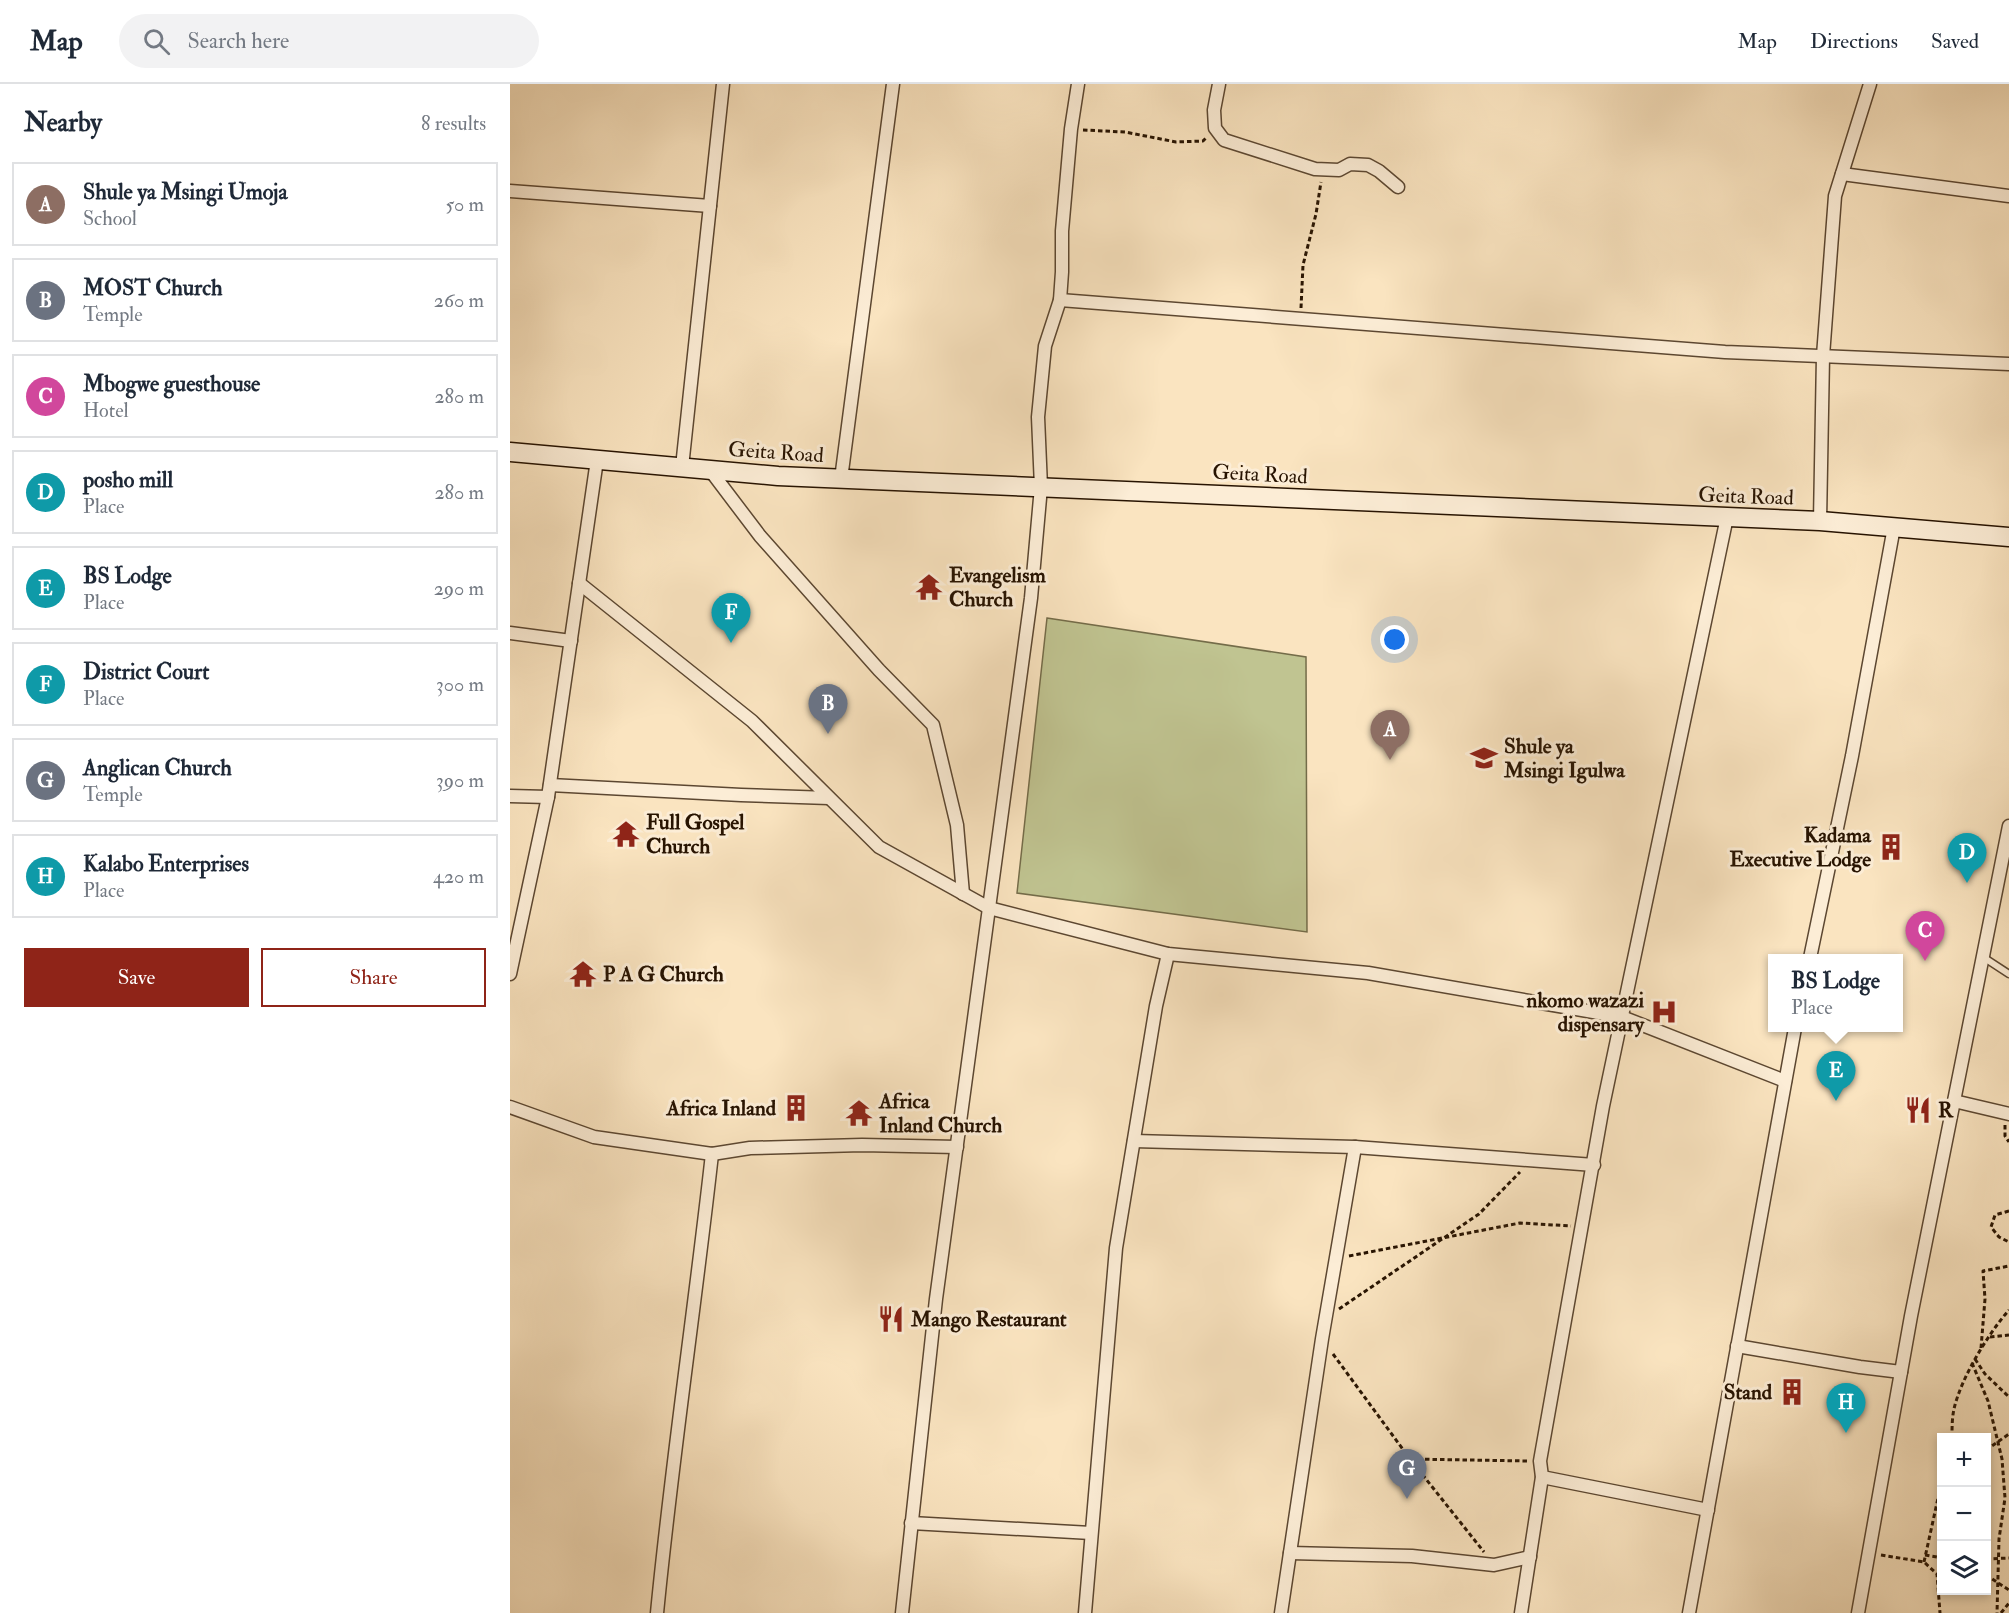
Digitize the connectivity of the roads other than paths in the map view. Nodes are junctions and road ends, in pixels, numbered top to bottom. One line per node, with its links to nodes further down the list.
1 (723, 84): 10 (street)
2 (893, 84): 18 (street)
3 (1078, 84): 11 (street)
4 (1220, 84): 7 (street)
5 (1870, 84): 6 (street)
6 (1842, 174): 9 (street); 12 (street)
7 (1398, 187)
8 (510, 191): 10 (street)
9 (2009, 196)
10 (710, 206): 16 (street)
11 (1060, 300): 12 (street); 19 (street)
12 (1823, 356): 13 (street); 21 (street)
13 (2009, 364)
14 (510, 452): 15 (main road, Geita Road)
15 (597, 460): 16 (main road, Geita Road); 24 (street)
16 (682, 467): 17 (main road, Geita Road)
17 (710, 470): 18 (main road, Geita Road); 32 (street)
18 (841, 479): 19 (main road, Geita Road)
19 (1041, 487): 20 (main road, Geita Road); 33 (street)
20 (1727, 517): 21 (main road, Geita Road); 39 (street)
21 (1820, 521): 22 (main road, Geita Road)
22 (1894, 528): 23 (main road, Geita Road); 35 (street)
23 (2009, 537)
24 (579, 583): 26 (street); 29 (street)
25 (510, 633): 26 (street)
26 (571, 641): 27 (street)
27 (549, 791): 28 (street); 29 (street); 37 (street)
28 (510, 796)
29 (829, 798): 32 (street)
30 (2009, 826): 31 (street)
31 (2004, 880): 36 (street)
32 (963, 894): 33 (street)
33 (989, 908): 34 (street); 47 (street)
34 (1168, 954): 39 (street); 45 (street)
35 (1811, 954)
36 (1982, 957): 38 (lane); 42 (street)
37 (510, 971)
38 (2009, 974)
39 (1622, 1017): 41 (street); 49 (street)
40 (1794, 1032): 41 (street)
41 (1785, 1081): 50 (street)
42 (1953, 1101): 44 (street); 51 (street)
43 (510, 1107): 48 (street)
44 (2008, 1113)
45 (1134, 1141): 46 (street); 55 (street)
46 (1355, 1146): 49 (street); 56 (street)
47 (957, 1147): 48 (street); 54 (street)
48 (712, 1154): 58 (street)
49 (1593, 1165): 52 (street)
50 (1737, 1346): 51 (street); 53 (street)
51 (1901, 1372): 64 (street)
52 (1542, 1478): 53 (street); 57 (street)
53 (1708, 1510): 63 (street)
54 (912, 1523): 55 (street); 59 (street)
55 (1091, 1533): 60 (street)
56 (1290, 1553): 57 (street); 61 (street)
57 (1530, 1557): 62 (street)
58 (657, 1613)
59 (902, 1613)
60 (1085, 1613)
61 (1281, 1613)
62 (1521, 1613)
63 (1689, 1613)
64 (1857, 1613)

